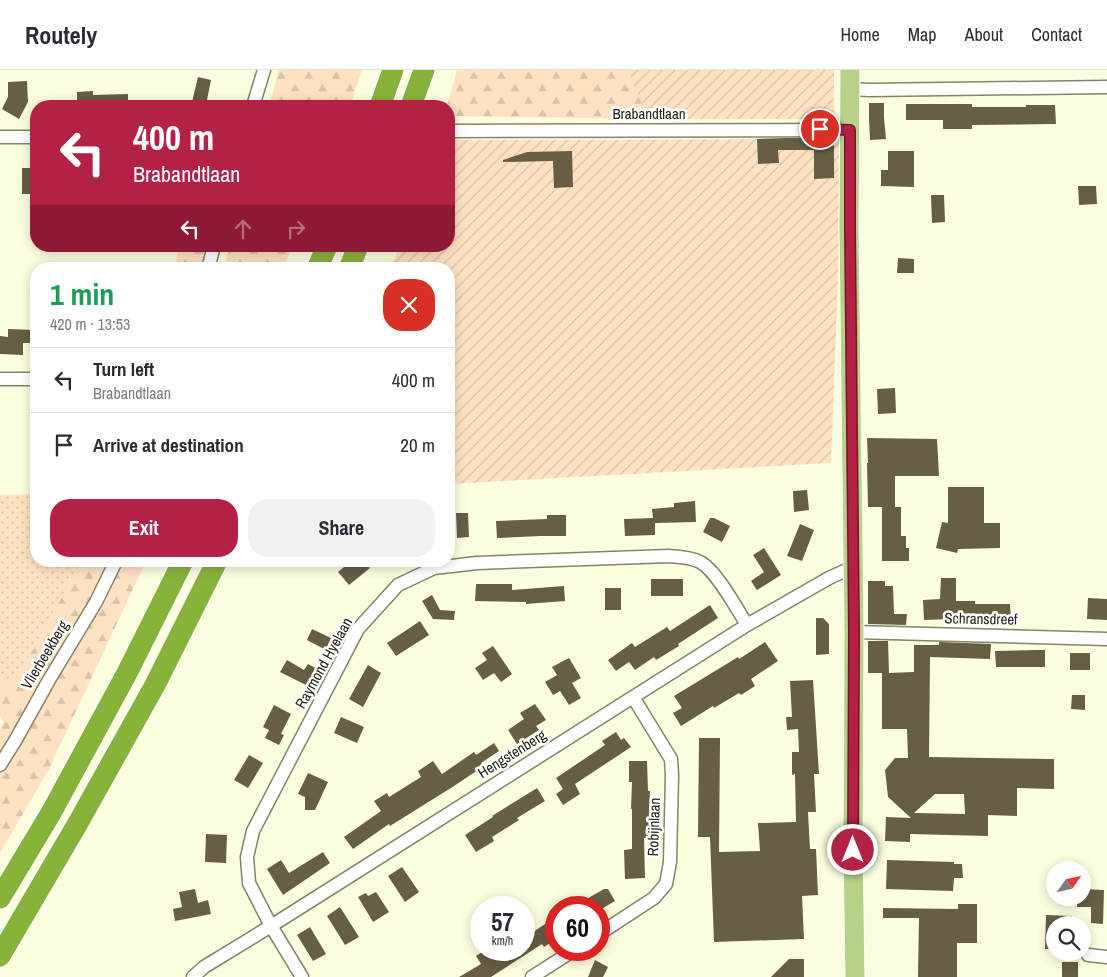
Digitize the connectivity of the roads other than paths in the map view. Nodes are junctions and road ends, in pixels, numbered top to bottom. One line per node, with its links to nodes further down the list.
1 (264, 70): 7 (street)
2 (393, 70): 8 (highway)
3 (424, 70): 9 (highway)
4 (850, 70): 6 (main road)
5 (1107, 87): 6 (street)
6 (850, 89): 10 (main road)
7 (255, 100)
8 (382, 100)
9 (413, 100)
10 (850, 130): 11 (street, Brabandtlaan); 21 (main road)
11 (455, 131)
12 (0, 137): 13 (street)
13 (30, 137)
14 (0, 379): 15 (street)
15 (30, 379)
16 (455, 566): 22 (street, Raymond Hyelaan)
17 (113, 567): 26 (street, Vlierbeekberg)
18 (180, 567): 27 (highway)
19 (214, 567): 30 (highway)
20 (443, 567): 28 (street, Raymond Hyelaan)
21 (853, 567): 22 (street, Hengstenberg); 23 (main road)
22 (747, 625): 25 (street, Hengstenberg)
23 (854, 632): 24 (street, Schransdreef); 38 (main road)
24 (1107, 639)
25 (632, 697): 28 (street, Hengstenberg); 29 (street, Robijnlaan)
26 (0, 764)
27 (0, 898)
28 (271, 926): 35 (street, Hengstenberg); 36 (street, Raymond Hyelaan)
29 (610, 927)
30 (0, 956)
31 (1091, 956): 32 (street)
32 (1107, 957)
33 (561, 961): 34 (street)
34 (548, 972): 37 (street)
35 (193, 977)
36 (302, 977)
37 (532, 977)
38 (855, 977)

